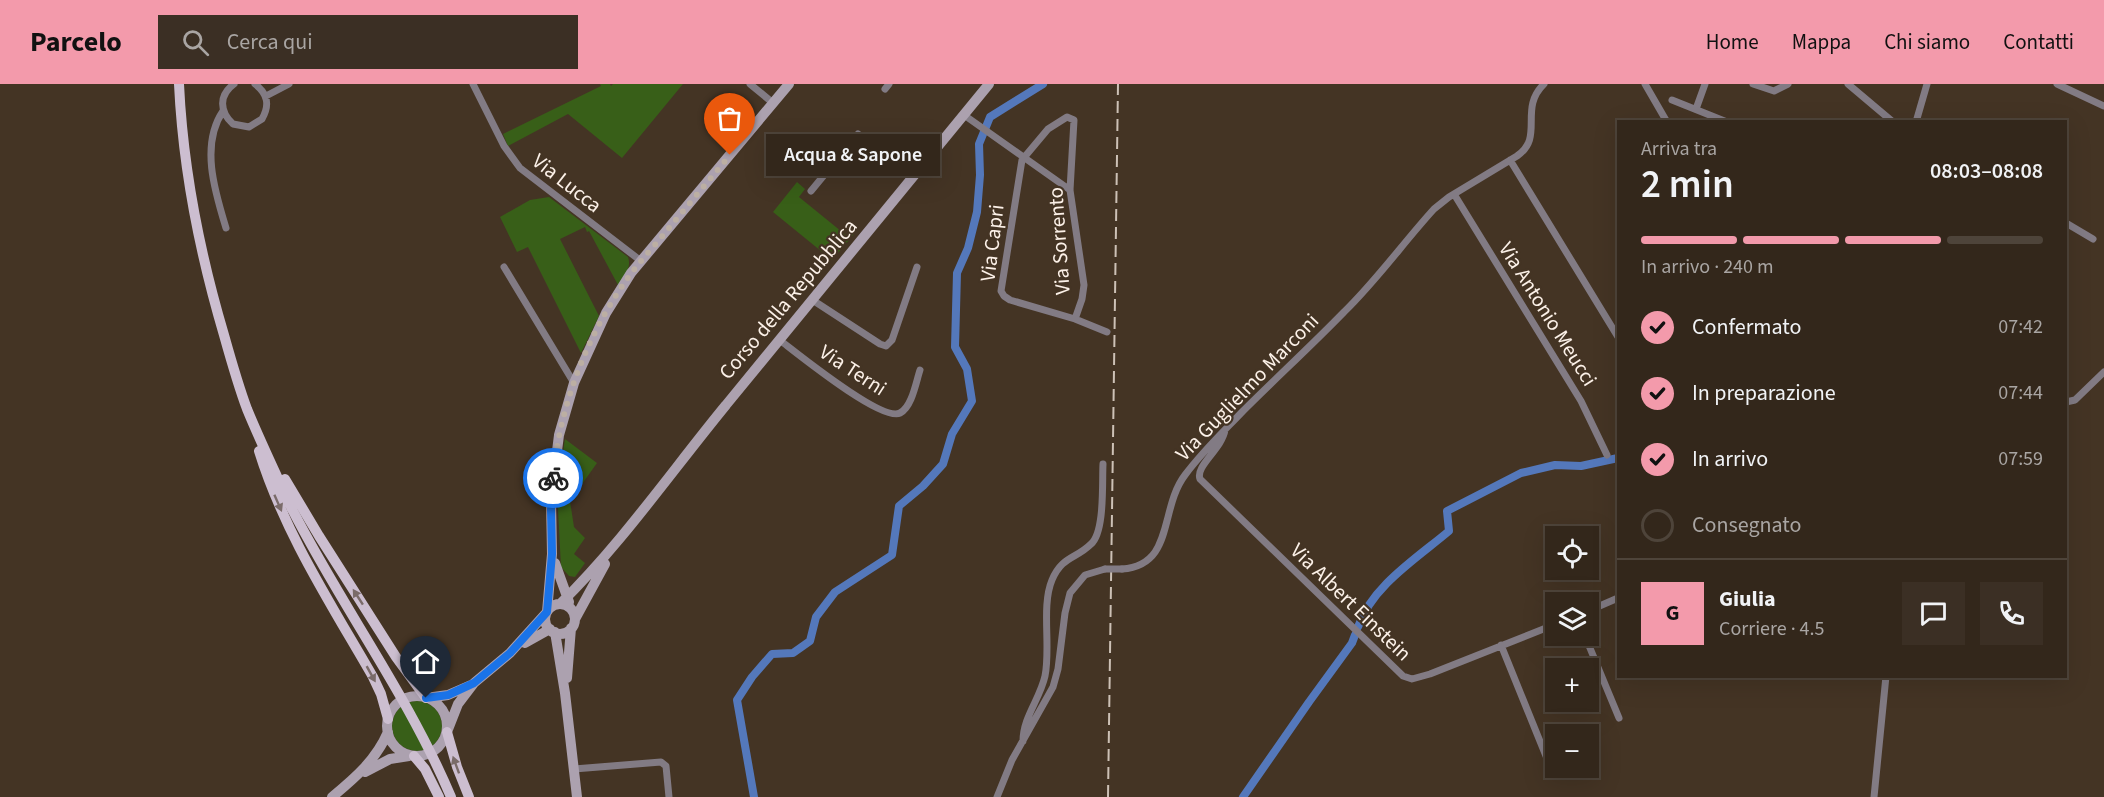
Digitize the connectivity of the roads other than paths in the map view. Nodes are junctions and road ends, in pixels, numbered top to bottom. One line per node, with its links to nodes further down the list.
1 (179, 84): 49 (main road)
2 (234, 84): 22 (street)
3 (255, 84): 17 (street)
4 (289, 84): 17 (street)
5 (473, 84): 37 (street, Via Lucca)
6 (750, 84): 19 (street)
7 (789, 84): 19 (main road)
8 (989, 84): 23 (main road, Corso della Repubblica)
9 (1544, 84): 29 (street, Via Guglielmo Marconi)
10 (1645, 84): 24 (street)
11 (1705, 84): 21 (street)
12 (1753, 84): 13 (street)
13 (1788, 84)
14 (1848, 84): 26 (street)
15 (1927, 84): 27 (street)
16 (2057, 84): 20 (street)
17 (266, 96): 22 (street)
18 (1672, 100): 21 (street)
19 (773, 103): 37 (main road)
20 (2104, 106)
21 (1696, 109): 25 (street)
22 (223, 111): 35 (street)
23 (964, 115): 28 (street); 30 (main road, Corso della Repubblica)
24 (1666, 120)
25 (1722, 120)
26 (1891, 120)
27 (1917, 120)
28 (1023, 157): 31 (street); 31 (street, Via Sorrento); 41 (street, Via Capri)
29 (1510, 160): 33 (street, Via Guglielmo Marconi); 43 (street)
30 (913, 178): 32 (street); 40 (main road, Corso della Repubblica)
31 (1070, 190): 41 (street, Via Sorrento)
32 (811, 191)
33 (1454, 194): 50 (street, Via Guglielmo Marconi); 51 (street, Via Antonio Meucci)
34 (2067, 225): 36 (street)
35 (226, 228)
36 (2093, 239)
37 (641, 261): 47 (main road)
38 (504, 267): 47 (street)
39 (917, 267): 40 (street)
40 (814, 301): 44 (main road, Corso della Repubblica)
41 (1075, 319): 42 (street, Via Capri)
42 (1107, 332)
43 (1617, 336)
44 (781, 341): 45 (street, Via Terni); 53 (main road, Corso della Repubblica)
45 (920, 370)
46 (2104, 372): 48 (street)
47 (574, 383): 54 (main road)
48 (2067, 402)
49 (247, 408): 70 (main road, one-way to 49); 72 (main road, one-way to 72); 82 (main road, bridge)
50 (1225, 430): 64 (street, Via Albert Einstein); 75 (street, Via Guglielmo Marconi, bridge)
51 (1607, 455)
52 (1103, 464): 75 (street)
53 (619, 540): 55 (main road, Corso della Repubblica); 61 (main road, Corso della Repubblica)
54 (552, 554): 56 (main road); 60 (main road)
55 (588, 576): 56 (main road); 58 (main road, Corso della Repubblica)
56 (559, 578): 58 (main road)
57 (1617, 598): 59 (street)
58 (564, 600): 60 (main road, Corso della Repubblica); 61 (main road)
59 (1599, 606)
60 (547, 612): 63 (main road); 66 (main road, Corso della Repubblica)
61 (573, 619): 63 (main road); 69 (main road)
62 (1545, 628): 64 (street, Via Albert Einstein)
63 (553, 631): 66 (main road); 69 (main road)
64 (1501, 645): 76 (street)
65 (1589, 646): 71 (street)
66 (510, 653): 68 (main road)
67 (1886, 678): 87 (street)
68 (474, 683): 70 (main road); 74 (main road)
69 (566, 693): 78 (main road)
70 (426, 698): 72 (main road); 74 (main road)
71 (1619, 718)
72 (388, 719): 73 (main road)
73 (388, 732): 77 (main road); 79 (main road)
74 (447, 732): 77 (main road); 83 (main road, one-way to 74)
75 (1023, 741): 86 (street, Via Guglielmo Marconi)
76 (1545, 753)
77 (414, 756): 79 (main road); 81 (main road)
78 (574, 770): 84 (main road); 85 (street)
79 (357, 776): 80 (main road)
80 (332, 797)
81 (439, 797)
82 (452, 797)
83 (469, 797)
84 (577, 797)
85 (669, 797)
86 (997, 797)
87 (1874, 797)

